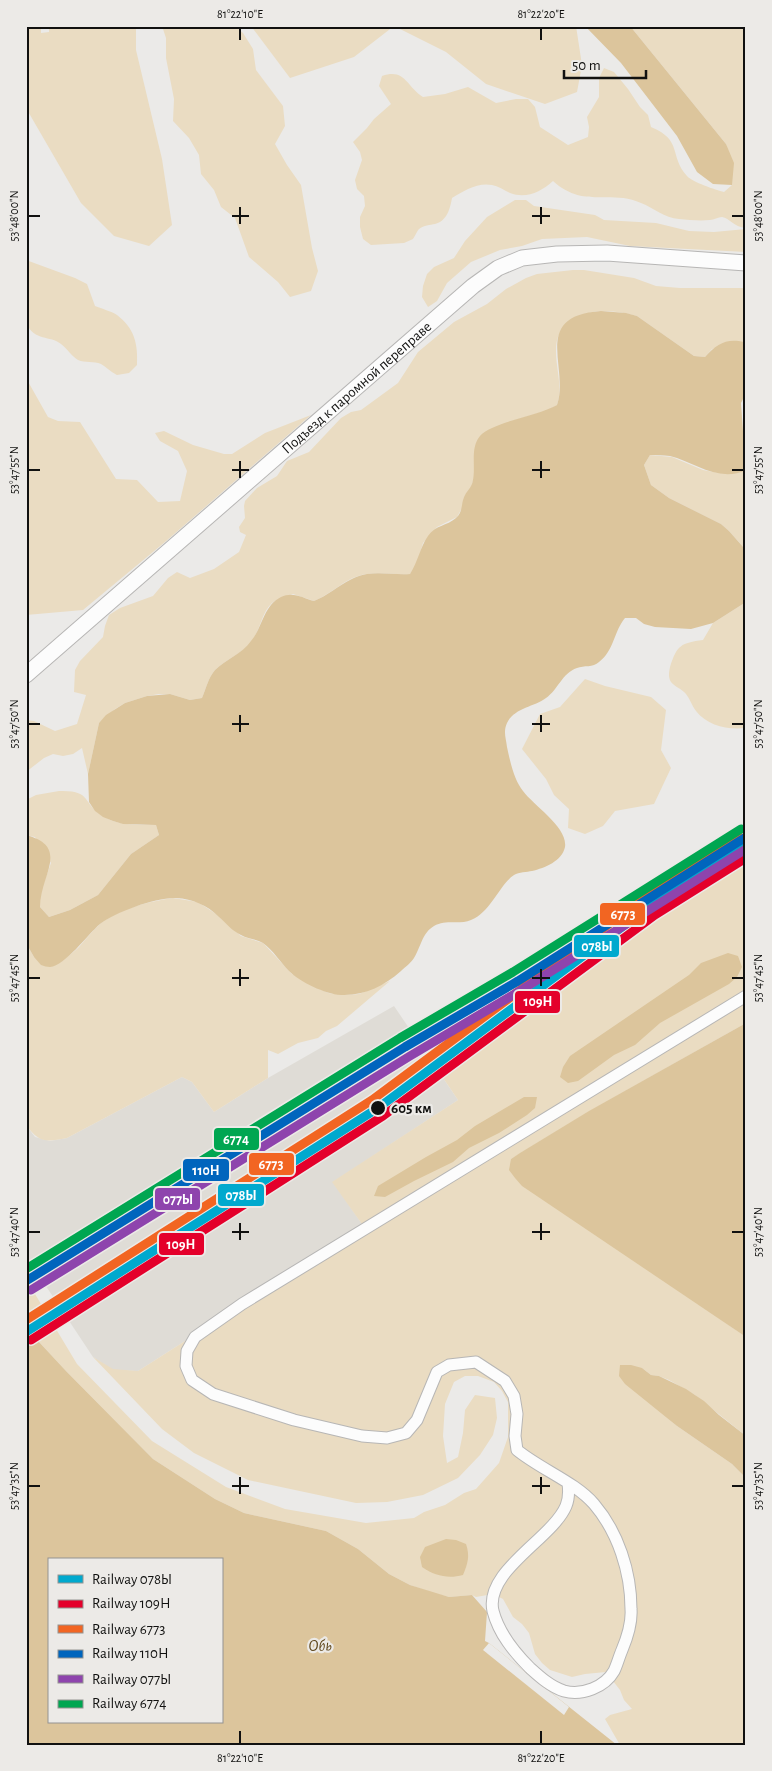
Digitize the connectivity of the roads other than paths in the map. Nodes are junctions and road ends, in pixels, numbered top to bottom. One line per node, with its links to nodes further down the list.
1 (746, 263): 2 (street, Подъезд к паромной переправе)
2 (26, 674)
3 (746, 996): 4 (street)
4 (568, 1483): 4 (street)

